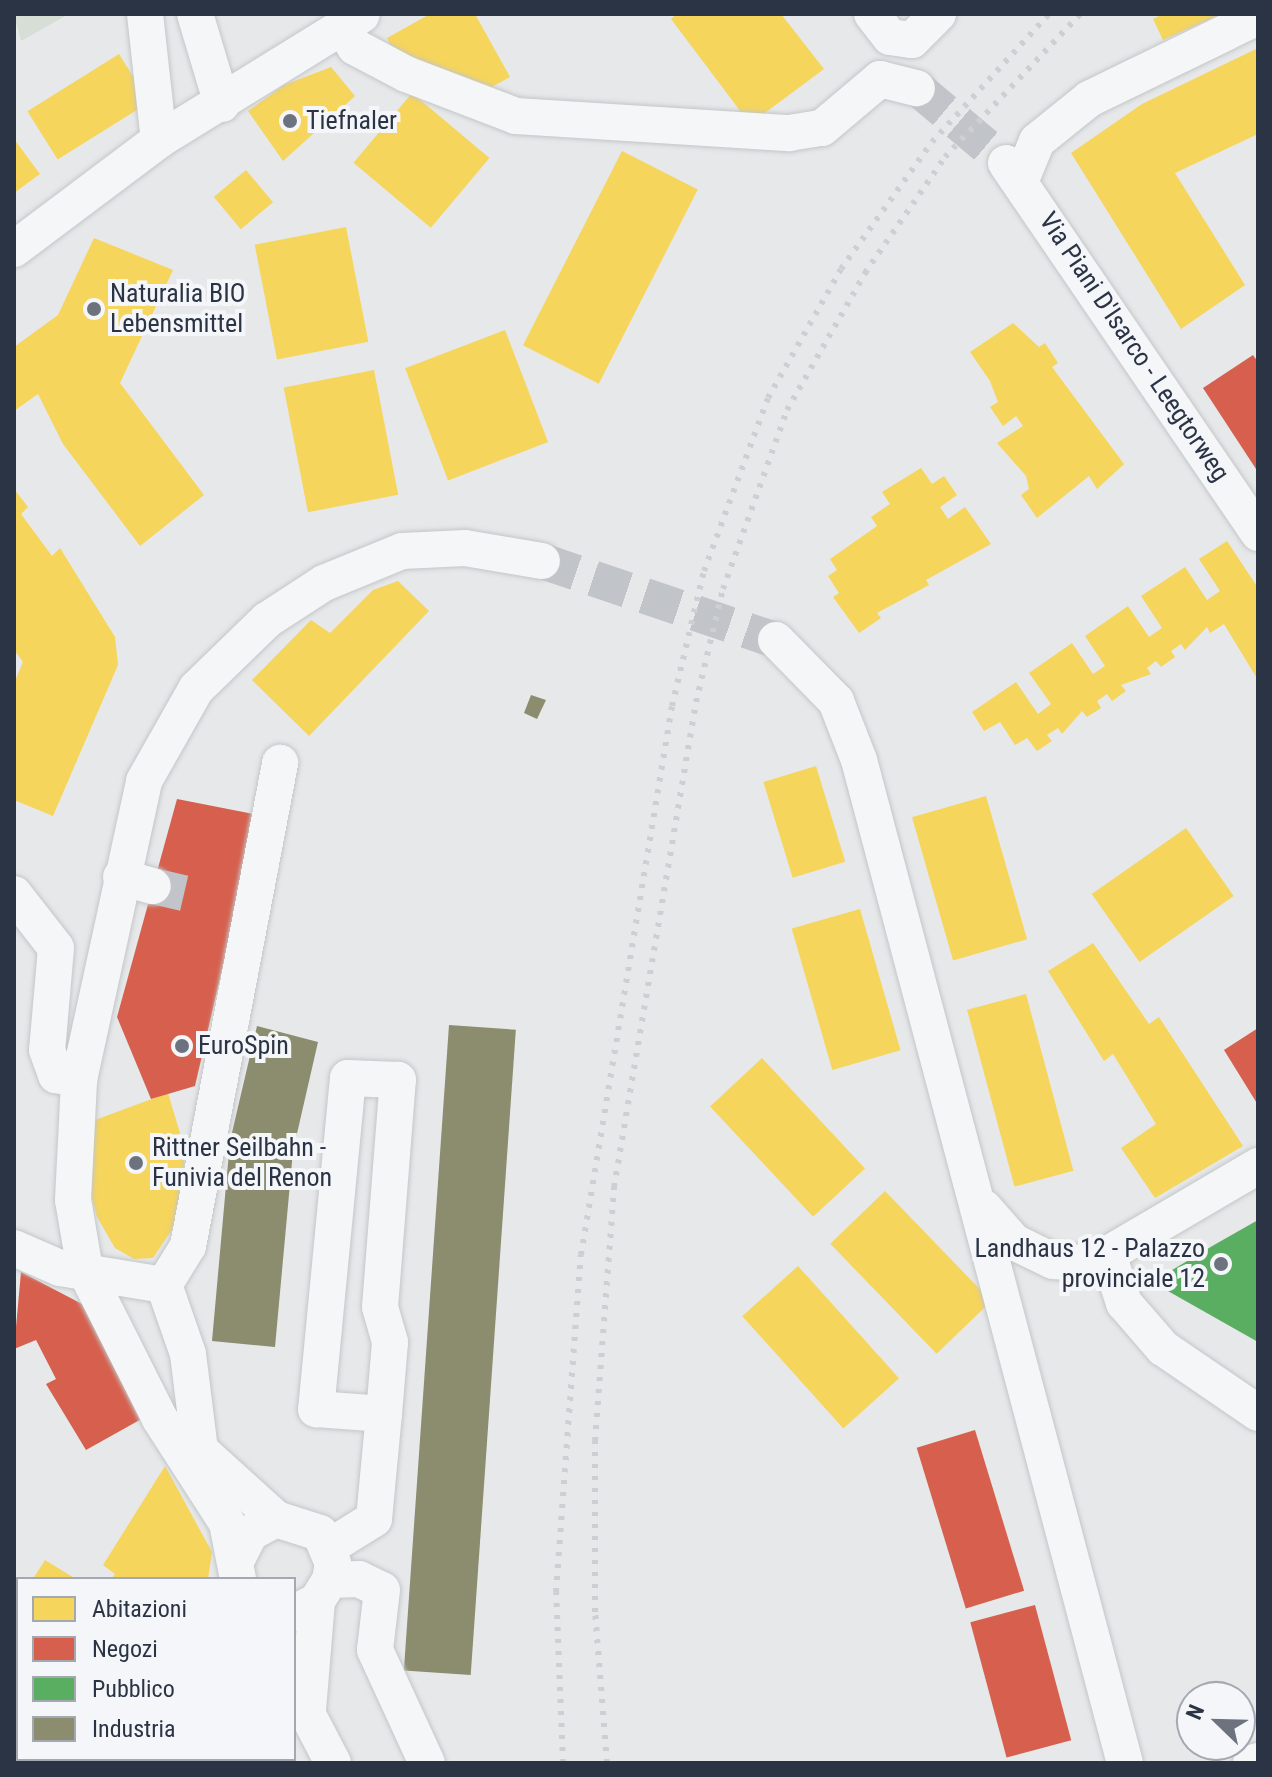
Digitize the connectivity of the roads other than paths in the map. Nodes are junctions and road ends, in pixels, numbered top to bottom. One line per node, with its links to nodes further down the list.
1 (145, 14): 9 (street)
2 (195, 14): 8 (street)
3 (872, 14): 4 (street)
4 (938, 14)
5 (1258, 17): 11 (street, Via Piani D'Isarco - Leegtorweg)
6 (352, 21): 7 (street); 8 (street)
7 (917, 88)
8 (222, 104): 9 (street)
9 (159, 140): 10 (street)
10 (14, 249)
11 (1258, 533)
12 (542, 561): 16 (street)
13 (776, 640): 18 (street)
14 (280, 763): 22 (street)
15 (14, 894): 16 (street)
16 (79, 1080): 21 (street)
17 (1258, 1166): 20 (street)
18 (983, 1207): 20 (street); 34 (street)
19 (14, 1248): 21 (street)
20 (1108, 1254): 23 (street)
21 (85, 1270): 22 (street); 25 (street)
22 (164, 1285): 26 (street)
23 (1258, 1413)
24 (384, 1414): 24 (street); 29 (street)
25 (160, 1419): 26 (street); 28 (street)
26 (199, 1442): 27 (street)
27 (276, 1519): 28 (street); 29 (street)
28 (234, 1573)
29 (318, 1585): 30 (street); 33 (street)
30 (301, 1699): 32 (street)
31 (1258, 1761): 35 (street)
32 (333, 1763)
33 (427, 1763)
34 (1125, 1763)
35 (1251, 1763)

